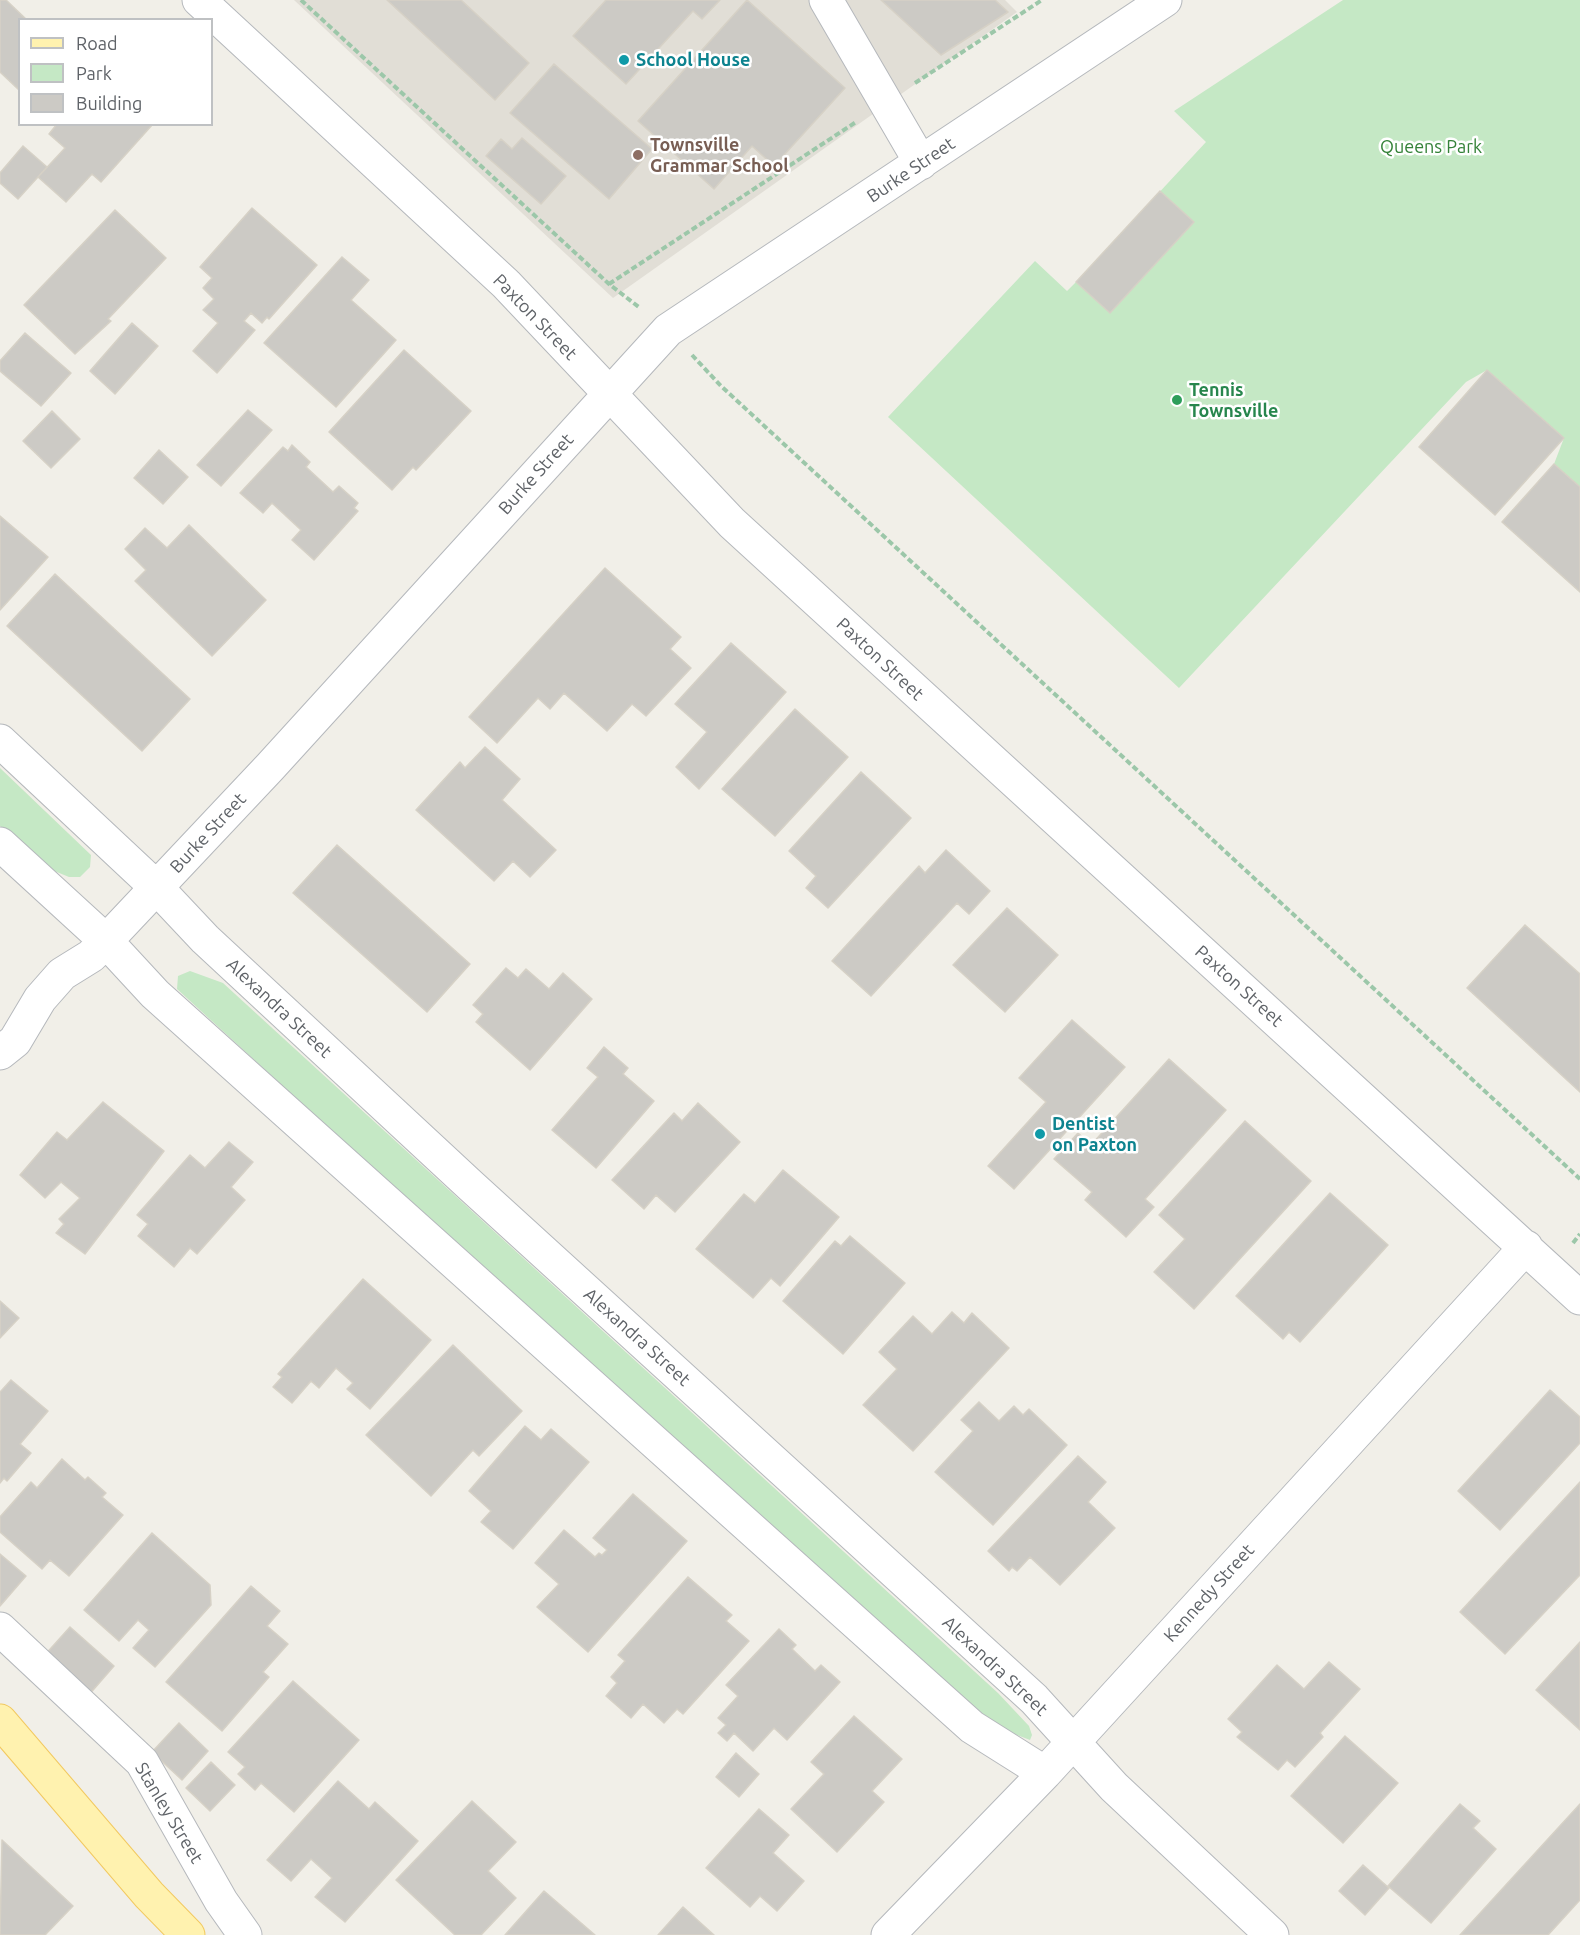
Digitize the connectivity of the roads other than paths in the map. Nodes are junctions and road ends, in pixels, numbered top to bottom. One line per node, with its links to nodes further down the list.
1 (199, 0): 5 (street, Paxton Street)
2 (826, 0): 4 (street)
3 (1165, 0): 4 (street, Burke Street)
4 (921, 163): 5 (street, Burke Street)
5 (609, 394): 8 (street, Burke Street); 11 (street, Paxton Street)
6 (0, 741): 8 (street, Alexandra Street)
7 (0, 844): 9 (street)
8 (157, 888): 9 (street, Burke Street); 15 (street, Alexandra Street)
9 (106, 941): 10 (street, Burke Street); 16 (street)
10 (0, 1053)
11 (1526, 1248): 12 (street, Paxton Street); 15 (street, Kennedy Street)
12 (1580, 1298)
13 (0, 1629): 18 (street, Stanley Street)
14 (0, 1721): 17 (main road)
15 (1072, 1744): 16 (street, Kennedy Street); 20 (street, Alexandra Street)
16 (1045, 1773): 19 (street, Kennedy Street)
17 (188, 1935)
18 (245, 1935)
19 (888, 1935)
20 (1272, 1935)

